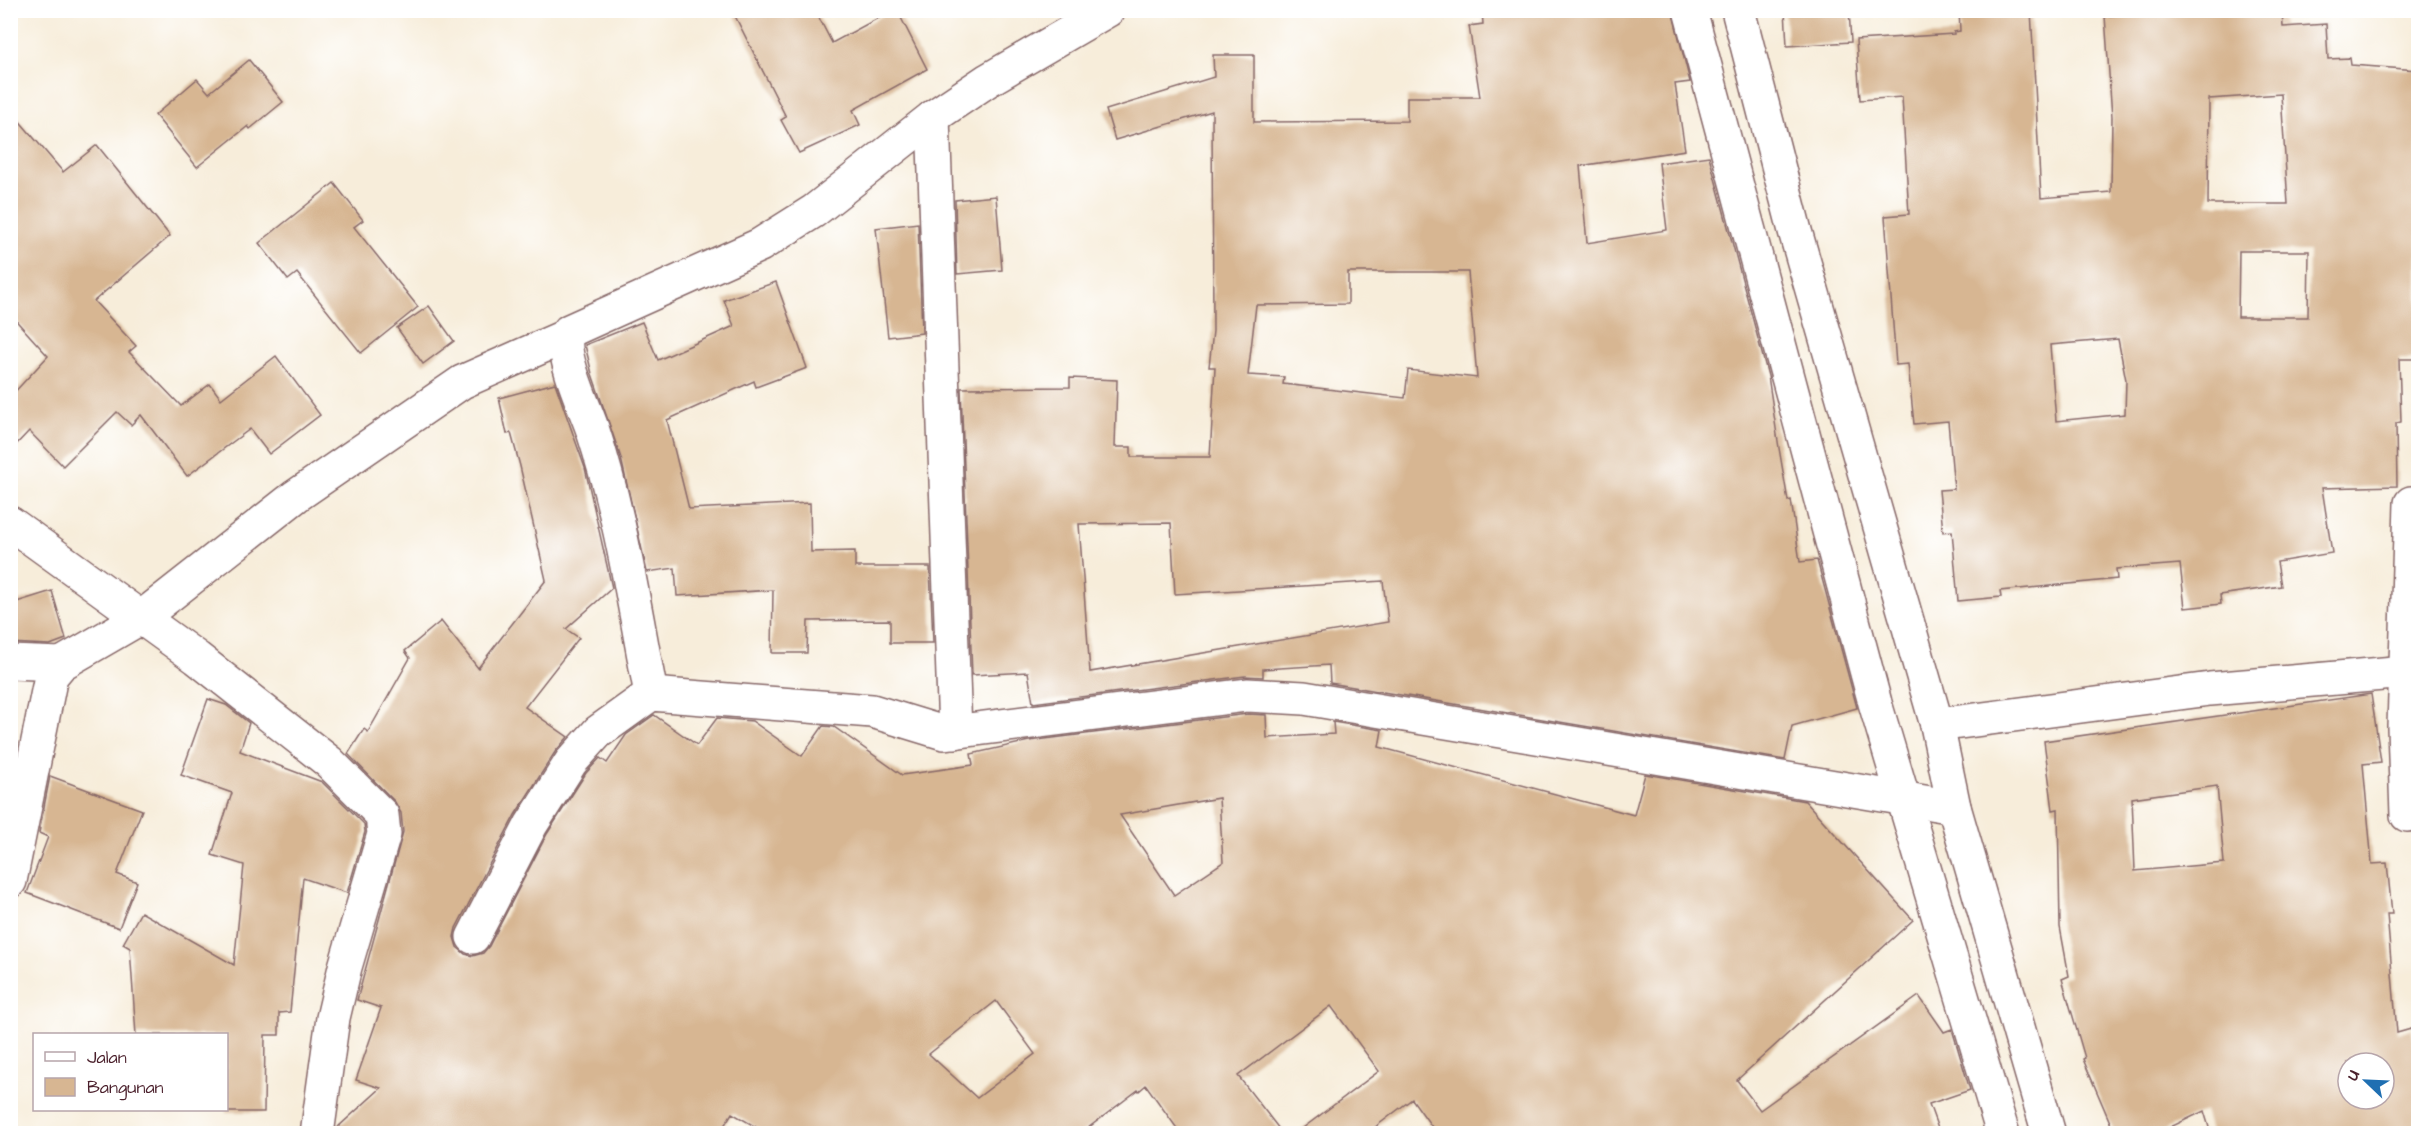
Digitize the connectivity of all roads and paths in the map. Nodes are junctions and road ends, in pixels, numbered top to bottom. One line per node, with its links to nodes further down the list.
1 (1108, 10): 4 (street)
2 (1690, 10): 15 (street)
3 (1738, 10): 13 (street)
4 (933, 117): 5 (street); 14 (street)
5 (566, 336): 8 (street); 12 (street)
6 (2411, 503): 11 (street)
7 (10, 523): 8 (street)
8 (142, 617): 10 (street); 21 (street)
9 (10, 662): 10 (street)
10 (61, 664): 18 (street)
11 (2412, 674): 13 (street); 17 (street)
12 (651, 694): 14 (street); 19 (street)
13 (1937, 725): 16 (street)
14 (955, 732): 15 (street)
15 (1902, 798): 16 (street); 22 (street)
16 (1954, 807): 20 (street)
17 (2407, 815)
18 (10, 881)
19 (473, 937)
20 (2044, 1132)
21 (317, 1134)
22 (2002, 1134)

